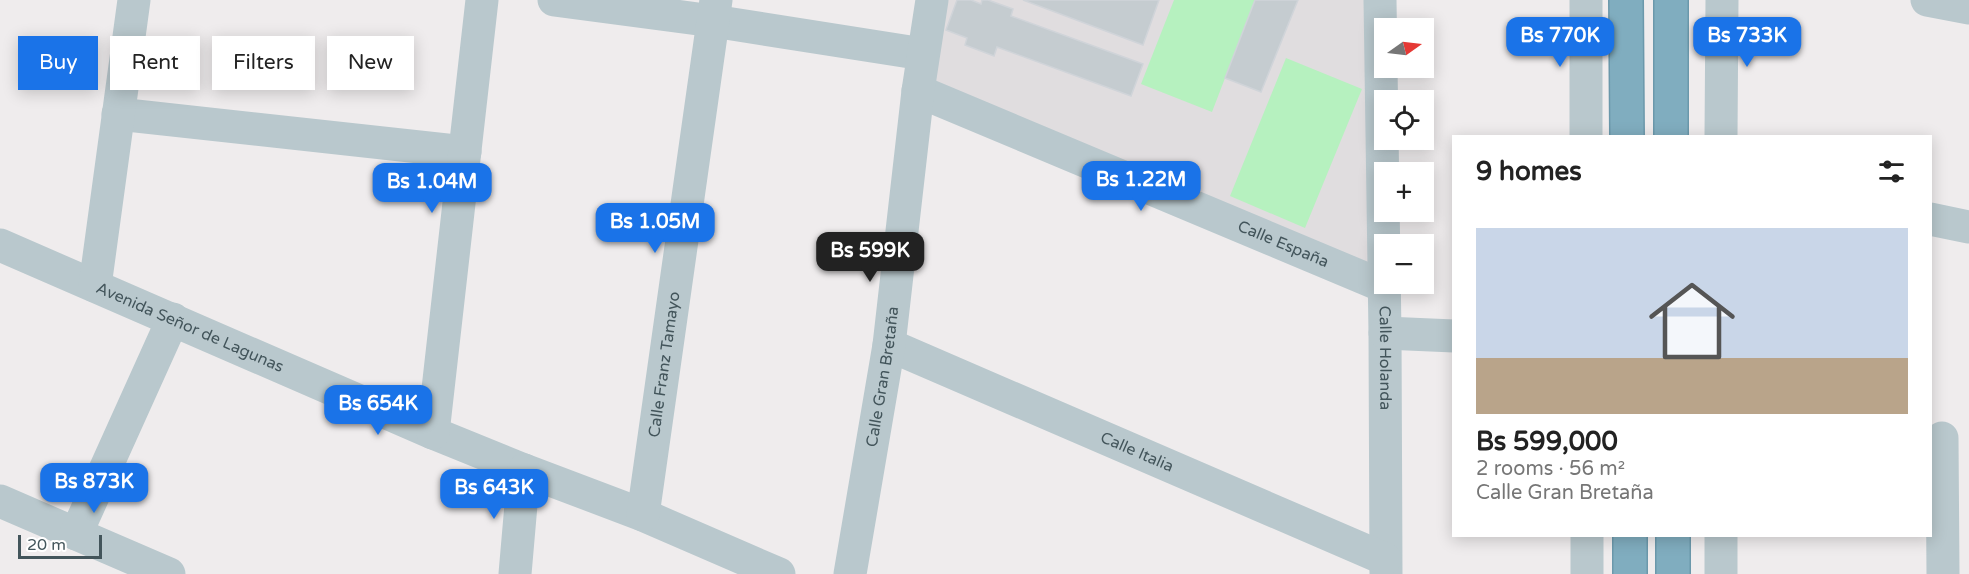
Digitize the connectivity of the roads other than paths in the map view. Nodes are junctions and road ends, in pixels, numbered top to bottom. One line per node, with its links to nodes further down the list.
1 (134, 0): 15 (street)
2 (482, 0): 20 (street)
3 (554, 0): 12 (street)
4 (932, 0): 13 (street, Calle Gran Bretaña)
5 (1380, 0): 23 (street, Calle Holanda)
6 (1586, 0): 16 (street)
7 (1626, 0): 17 (highway)
8 (1671, 0): 18 (highway)
9 (1722, 0): 19 (street)
10 (1933, 1): 11 (street)
11 (1969, 8)
12 (715, 10): 13 (street); 36 (street, Calle Franz Tamayo)
13 (923, 54): 14 (street, Calle Gran Bretaña)
14 (918, 91): 25 (street, Calle España); 31 (street, Calle Gran Bretaña)
15 (118, 114): 20 (street); 26 (street)
16 (1586, 135)
17 (1627, 135)
18 (1671, 135)
19 (1721, 135)
20 (465, 152): 32 (street)
21 (1932, 219): 22 (street)
22 (1969, 227)
23 (1382, 234)
24 (0, 245): 26 (street, Avenida Señor de Lagunas)
25 (1374, 282)
26 (95, 286): 28 (street, Avenida Señor de Lagunas)
27 (1383, 294): 29 (street, Calle Holanda)
28 (172, 319): 32 (street, Avenida Señor de Lagunas); 37 (street)
29 (1385, 333): 30 (street); 42 (street, Calle Holanda)
30 (1452, 336)
31 (889, 345): 42 (street, Calle Italia); 46 (street, Calle Gran Bretaña)
32 (433, 433): 34 (street, Avenida Señor de Lagunas)
33 (1947, 439): 51 (street)
34 (524, 470): 36 (street, Avenida Señor de Lagunas); 44 (street)
35 (0, 501): 37 (street)
36 (643, 515): 45 (street, Avenida Señor de Lagunas)
37 (76, 534): 43 (street)
38 (1587, 537): 47 (street)
39 (1630, 537): 48 (highway)
40 (1672, 537): 49 (highway)
41 (1721, 537): 50 (street)
42 (1385, 567)
43 (169, 574)
44 (515, 574)
45 (779, 574)
46 (850, 574)
47 (1587, 574)
48 (1630, 574)
49 (1673, 574)
50 (1721, 574)
51 (1943, 574)

